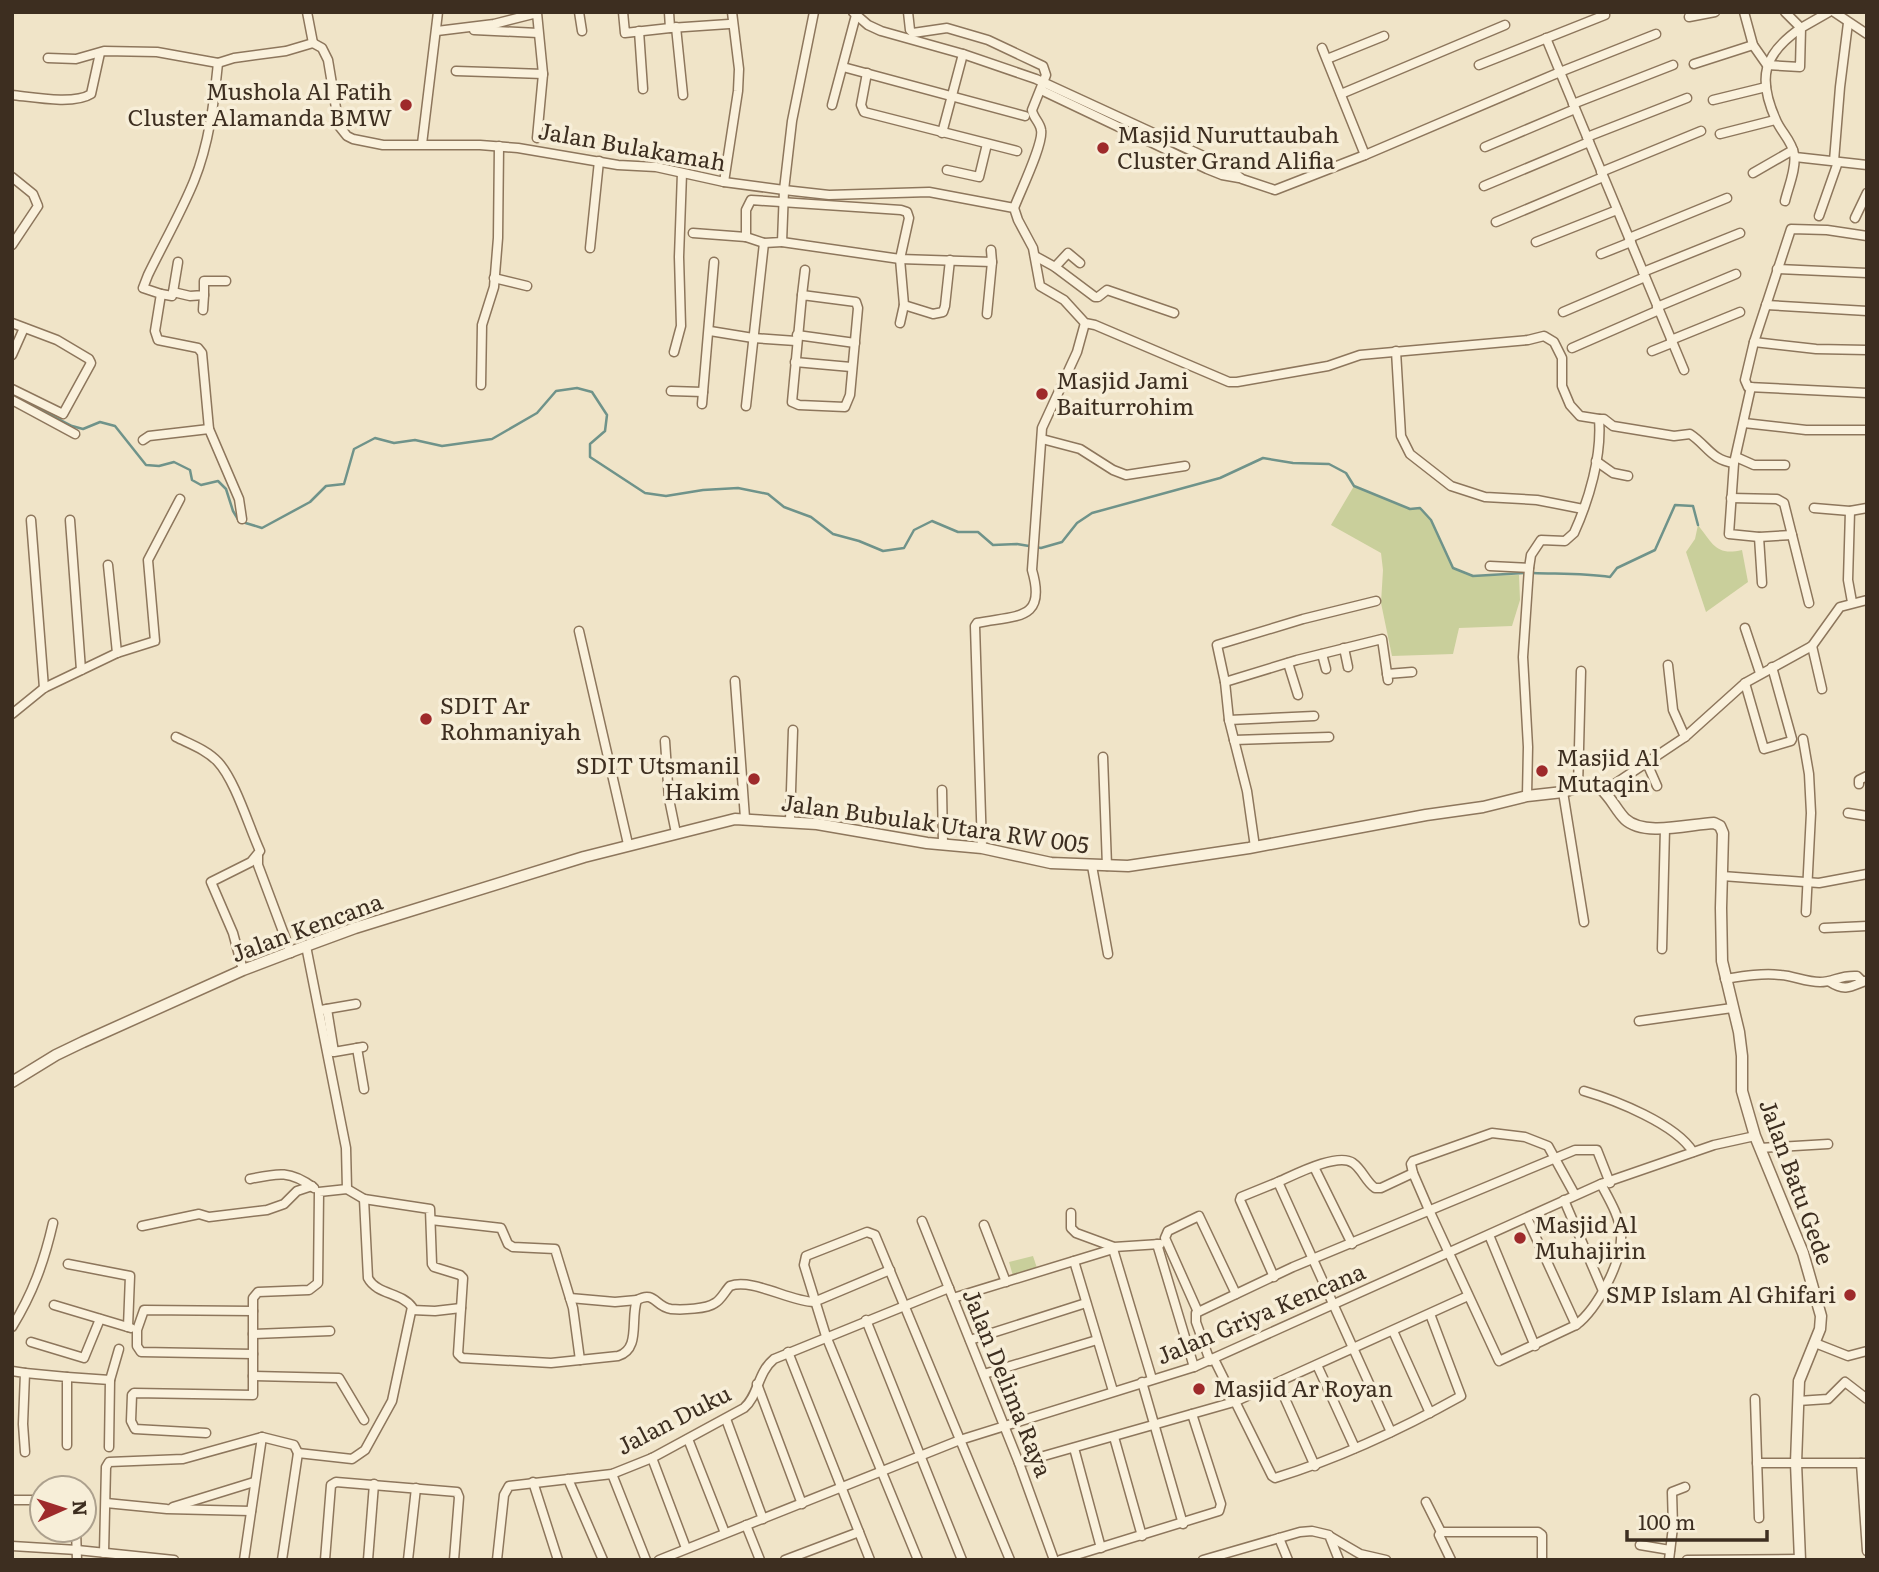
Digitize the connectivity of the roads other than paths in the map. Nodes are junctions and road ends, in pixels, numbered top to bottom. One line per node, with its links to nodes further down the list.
1 (307, 12): 30 (street, Jalan Bulakamah)
2 (438, 12): 22 (street)
3 (579, 12): 23 (street)
4 (623, 12): 24 (street)
5 (669, 12): 20 (street)
6 (732, 12): 80 (street)
7 (814, 12): 82 (street)
8 (908, 12): 47 (street)
9 (1715, 12): 15 (street)
10 (1744, 12): 31 (street)
11 (1785, 12): 21 (street)
12 (1831, 12): 16 (street); 21 (street)
13 (855, 14): 34 (street); 42 (street)
14 (1605, 15): 29 (street)
15 (1689, 17)
16 (1848, 23): 27 (street); 73 (street)
17 (729, 24): 20 (street)
18 (1505, 25): 50 (street)
19 (457, 28): 22 (street); 25 (street); 25 (street)
20 (673, 28): 24 (street); 51 (street)
21 (1801, 28): 41 (street); 41 (street)
22 (436, 31): 65 (street)
23 (582, 31)
24 (639, 31): 49 (street)
25 (538, 33): 46 (street)
26 (1656, 34): 44 (street)
27 (1867, 34)
28 (1384, 36): 36 (street)
29 (1546, 38): 39 (street); 44 (street)
30 (313, 43): 37 (street); 65 (street, Jalan Bulakamah)
31 (1753, 45): 38 (street); 41 (street)
32 (1322, 48): 36 (street)
33 (100, 53): 35 (street); 37 (street); 52 (street)
34 (963, 54): 47 (street); 53 (street)
35 (48, 58)
36 (1327, 59): 50 (street)
37 (218, 63): 121 (street)
38 (1694, 64)
39 (1479, 65)
40 (1673, 65): 57 (street)
41 (1767, 65): 48 (street)
42 (843, 67): 45 (street); 56 (street)
43 (456, 71): 46 (street)
44 (1560, 72): 57 (street); 71 (street)
45 (867, 73): 53 (street); 61 (street)
46 (543, 74): 63 (street)
47 (1042, 87): 71 (street); 87 (street)
48 (1766, 87): 55 (street); 59 (street)
49 (643, 89)
50 (1341, 93): 71 (street)
51 (683, 94)
52 (12, 95)
53 (951, 96): 58 (street); 61 (street)
54 (1687, 99): 64 (street)
55 (1713, 100)
56 (832, 105)
57 (1574, 107): 64 (street); 68 (street)
58 (1025, 116)
59 (1775, 120): 62 (street); 70 (street)
60 (1701, 131): 78 (street)
61 (942, 132): 66 (street)
62 (1720, 134)
63 (537, 138)
64 (1588, 140): 78 (street); 81 (street)
65 (422, 144): 67 (street, Jalan Bulakamah)
66 (987, 144): 69 (street); 75 (street)
67 (499, 146): 72 (street, Jalan Bulakamah); 117 (street)
68 (1485, 147)
69 (1017, 151)
70 (1794, 153): 73 (street); 77 (street); 86 (street)
71 (1365, 155)
72 (599, 161): 76 (street, Jalan Bulakamah); 101 (street)
73 (1836, 161): 74 (street); 89 (street)
74 (1867, 165)
75 (947, 170)
76 (682, 173): 80 (street, Jalan Bulakamah); 147 (street)
77 (1752, 173)
78 (1602, 174): 88 (street); 91 (street)
79 (12, 177): 100 (street)
80 (724, 182): 82 (street, Jalan Bulakamah)
81 (1484, 186)
82 (784, 190): 85 (street); 87 (street, Jalan Bulakamah)
83 (1867, 194): 90 (street)
84 (1727, 198): 96 (street)
85 (785, 201): 95 (street); 97 (street); 105 (street)
86 (1785, 201)
87 (1014, 208): 104 (street)
88 (1617, 210): 96 (street); 98 (street)
89 (1819, 216)
90 (1855, 218)
91 (1496, 222)
92 (693, 233): 95 (street)
93 (1740, 233): 114 (street)
94 (1867, 236): 112 (street)
95 (746, 237): 99 (street)
96 (1630, 240): 103 (street); 114 (street)
97 (782, 242): 99 (street); 105 (street)
98 (1536, 242)
99 (764, 243): 138 (street)
100 (12, 245)
101 (590, 248)
102 (991, 250): 109 (street)
103 (1601, 254)
104 (1035, 256): 111 (street); 135 (street)
105 (900, 259): 106 (street); 124 (street)
106 (950, 260): 109 (street); 124 (street)
107 (178, 262): 120 (street)
108 (714, 262): 137 (street)
109 (992, 262): 132 (street)
110 (1080, 263): 111 (street)
111 (1055, 267): 131 (street)
112 (1777, 269): 116 (street); 125 (street)
113 (804, 270): 123 (street)
114 (1644, 274): 126 (street); 129 (street)
115 (1736, 274): 126 (street)
116 (1867, 274)
117 (494, 278): 119 (street); 152 (street)
118 (226, 281): 122 (street)
119 (527, 286)
120 (173, 292): 121 (street); 122 (street)
121 (161, 294): 163 (street)
122 (204, 295): 127 (street)
123 (802, 295): 139 (street); 142 (street)
124 (904, 305): 134 (street)
125 (1766, 305): 128 (street); 141 (street)
126 (1658, 309): 140 (street); 143 (street)
127 (203, 310)
128 (1867, 311)
129 (1563, 312)
130 (1740, 312): 140 (street)
131 (1174, 313)
132 (986, 314)
133 (12, 323): 136 (street)
134 (900, 323)
135 (1085, 323): 144 (street); 166 (street)
136 (24, 328): 148 (street); 154 (street)
137 (710, 331): 138 (street); 156 (street)
138 (753, 338): 139 (street); 160 (street)
139 (797, 338): 142 (street); 149 (street)
140 (1672, 342): 145 (street); 151 (street)
141 (1754, 342): 146 (street); 153 (street)
142 (855, 343): 150 (street)
143 (1572, 348)
144 (1396, 351): 161 (street); 177 (street)
145 (1652, 351)
146 (1867, 351)
147 (674, 352)
148 (12, 355)
149 (795, 362): 150 (street); 150 (street)
150 (852, 367)
151 (1684, 370)
152 (481, 385)
153 (1751, 387): 157 (street); 162 (street)
154 (12, 389)
155 (671, 391): 156 (street)
156 (703, 392): 159 (street)
157 (1867, 393)
158 (12, 400): 165 (street)
159 (702, 404)
160 (746, 406)
161 (1599, 419): 168 (street); 169 (street)
162 (1744, 423): 164 (street); 168 (street)
163 (209, 429): 167 (street); 179 (street)
164 (1867, 430)
165 (75, 434)
166 (1042, 439): 171 (street); 242 (street)
167 (143, 440)
168 (1735, 460): 170 (street); 173 (street)
169 (1596, 461): 172 (street); 177 (street)
170 (1785, 465)
171 (1185, 466)
172 (1628, 477)
173 (1731, 498): 182 (street); 183 (street)
174 (180, 499): 196 (street)
175 (1814, 508): 178 (street)
176 (1867, 508): 178 (street)
177 (1583, 509): 186 (street)
178 (1850, 511): 190 (street)
179 (242, 519)
180 (31, 520): 210 (street)
181 (70, 520): 203 (street)
182 (1792, 535): 183 (street); 191 (street)
183 (1759, 537): 187 (street)
184 (108, 565): 196 (street)
185 (1489, 566): 186 (street)
186 (1529, 568): 232 (street)
187 (1762, 583)
188 (1867, 600): 190 (street)
189 (1376, 601): 208 (street)
190 (1852, 602): 194 (street)
191 (1809, 603)
192 (1745, 628): 206 (street)
193 (579, 631): 239 (street)
194 (1812, 646): 201 (street); 211 (street)
195 (1344, 648): 197 (street); 200 (street); 205 (street)
196 (117, 653): 203 (street)
197 (1322, 654): 198 (street); 202 (street)
198 (1288, 663): 208 (street); 212 (street)
199 (1668, 665): 219 (street)
200 (1348, 667)
201 (1772, 667): 206 (street); 209 (street)
202 (1326, 668)
203 (81, 670): 210 (street)
204 (1581, 671): 228 (street)
205 (1412, 673)
206 (1760, 673): 209 (street)
207 (735, 681): 235 (street)
208 (1225, 682): 215 (street)
209 (1745, 683): 219 (street)
210 (44, 688): 213 (street)
211 (1822, 689)
212 (1298, 695)
213 (12, 713)
214 (1314, 716): 215 (street)
215 (1229, 720): 221 (street)
216 (793, 730): 236 (street)
217 (176, 737): 243 (street)
218 (1329, 737): 221 (street)
219 (1685, 737): 224 (street)
220 (1802, 739): 248 (street)
221 (1234, 740): 241 (street)
222 (665, 741): 238 (street)
223 (1102, 757): 245 (street)
224 (1646, 761): 227 (street); 230 (street)
225 (1867, 776): 226 (street)
226 (1859, 784)
227 (1657, 786)
228 (1578, 787): 230 (street); 231 (street, Jalan Bubulak Utara RW 005)
229 (942, 790): 240 (street)
230 (1604, 791): 237 (street, Jalan Batu Gede)
231 (1563, 792): 232 (street, Jalan Bubulak Utara RW 005); 250 (street)
232 (1527, 796): 241 (street, Jalan Bubulak Utara RW 005)
233 (1848, 813): 234 (street)
234 (1867, 816)
235 (745, 818): 236 (street, Jalan Bubulak Utara RW 005); 238 (street, Jalan Bubulak Utara RW 005)
236 (790, 821): 240 (street, Jalan Bubulak Utara RW 005)
237 (1665, 828): 247 (street, Jalan Batu Gede); 254 (street)
238 (676, 833): 239 (street, Jalan Bubulak Utara RW 005)
239 (628, 844): 253 (street, Jalan Kencana)
240 (943, 844): 242 (street, Jalan Bubulak Utara RW 005)
241 (1255, 847): 245 (street, Jalan Bubulak Utara RW 005)
242 (982, 848): 244 (street, Jalan Bubulak Utara RW 005)
243 (258, 855): 255 (street); 257 (street)
244 (1092, 866): 245 (street, Jalan Bubulak Utara RW 005); 256 (street)
245 (1107, 866)
246 (1867, 874): 248 (street)
247 (1721, 877): 248 (street); 258 (street, Jalan Batu Gede)
248 (1806, 883): 249 (street)
249 (1805, 912)
250 (1584, 922)
251 (1867, 926): 252 (street)
252 (1824, 928)
253 (306, 946): 255 (street, Jalan Kencana); 262 (street)
254 (1662, 949)
255 (291, 953): 257 (street, Jalan Kencana)
256 (1108, 954)
257 (243, 970): 264 (street, Jalan Kencana)
258 (1725, 979): 259 (street); 261 (street, Jalan Batu Gede)
259 (1864, 981)
260 (356, 1004): 262 (street)
261 (1732, 1008): 263 (street); 267 (street, Jalan Batu Gede)
262 (322, 1009): 265 (street); 278 (street)
263 (1639, 1021)
264 (12, 1082)
265 (364, 1089)
266 (1584, 1091): 270 (street)
267 (1755, 1136): 269 (street, Jalan Batu Gede); 270 (street, Jalan Griya Kencana)
268 (1828, 1144): 269 (street)
269 (1760, 1148): 332 (street, Jalan Batu Gede)
270 (1693, 1152): 276 (street, Jalan Griya Kencana)
271 (1555, 1156): 273 (street); 276 (street); 279 (street); 282 (street)
272 (1314, 1167): 273 (street); 275 (street); 293 (street)
273 (1413, 1173): 282 (street)
274 (250, 1179): 277 (street)
275 (1278, 1182): 296 (street); 300 (street)
276 (1605, 1183): 279 (street, Jalan Griya Kencana); 303 (street)
277 (319, 1189): 278 (street); 289 (street); 316 (street)
278 (346, 1189): 280 (street)
279 (1575, 1195): 281 (street, Jalan Griya Kencana)
280 (364, 1199): 285 (street); 315 (street)
281 (1564, 1200): 284 (street, Jalan Griya Kencana); 303 (street)
282 (1429, 1210): 293 (street); 295 (street)
283 (1071, 1213): 294 (street)
284 (1527, 1218): 290 (street, Jalan Griya Kencana); 321 (street)
285 (431, 1220): 306 (street); 314 (street)
286 (922, 1221): 302 (street, Jalan Delima Raya)
287 (53, 1223): 322 (street)
288 (984, 1225): 301 (street)
289 (142, 1226)
290 (1489, 1235): 295 (street, Jalan Griya Kencana); 333 (street)
291 (1167, 1243): 292 (street); 304 (street); 317 (street)
292 (1157, 1244): 294 (street); 342 (street)
293 (1352, 1244): 296 (street)
294 (1114, 1248): 297 (street); 349 (street)
295 (1449, 1253): 305 (street); 313 (street, Jalan Griya Kencana)
296 (1312, 1259): 300 (street); 313 (street)
297 (1074, 1261): 301 (street); 310 (street)
298 (68, 1264): 323 (street)
299 (890, 1270): 309 (street); 309 (street); 312 (street)
300 (1273, 1277): 304 (street)
301 (1006, 1282): 307 (street)
302 (949, 1288): 307 (street, Jalan Delima Raya); 312 (street, Jalan Duku)
303 (1603, 1291): 321 (street)
304 (1236, 1294): 317 (street)
305 (1468, 1296): 318 (street); 333 (street)
306 (570, 1298): 308 (street); 339 (street)
307 (953, 1298): 329 (street, Jalan Delima Raya)
308 (637, 1300): 309 (street); 339 (street)
309 (814, 1302): 328 (street)
310 (1086, 1303): 329 (street); 330 (street)
311 (54, 1305): 319 (street)
312 (904, 1305): 320 (street, Jalan Duku); 369 (street)
313 (1334, 1306): 335 (street); 340 (street, Jalan Griya Kencana)
314 (461, 1308): 315 (street); 339 (street)
315 (412, 1310): 375 (street)
316 (253, 1311): 324 (street); 327 (street)
317 (1198, 1312): 340 (street)
318 (1430, 1314): 326 (street); 358 (street)
319 (100, 1319): 323 (street); 331 (street)
320 (866, 1320): 328 (street, Jalan Duku); 376 (street)
321 (1576, 1325): 333 (street)
322 (12, 1327)
323 (128, 1327): 324 (street)
324 (137, 1330): 338 (street)
325 (330, 1331): 327 (street)
326 (1393, 1331): 335 (street); 358 (street)
327 (253, 1334): 338 (street)
328 (826, 1336): 337 (street, Jalan Duku); 383 (street)
329 (970, 1340): 345 (street, Jalan Delima Raya)
330 (1097, 1340): 345 (street); 353 (street)
331 (31, 1342)
332 (1815, 1343): 336 (street); 356 (street, Jalan Batu Gede)
333 (1535, 1346)
334 (119, 1349): 348 (street)
335 (1353, 1349): 341 (street); 364 (street)
336 (1867, 1351)
337 (788, 1352): 352 (street, Jalan Duku); 391 (street)
338 (253, 1354): 346 (street)
339 (580, 1360)
340 (1212, 1360): 342 (street, Jalan Griya Kencana); 357 (street)
341 (1317, 1365): 351 (street); 373 (street)
342 (1194, 1367): 349 (street, Jalan Griya Kencana)
343 (12, 1371): 344 (street)
344 (25, 1373): 347 (street); 374 (street)
345 (984, 1374): 363 (street, Jalan Delima Raya)
346 (253, 1376): 361 (street); 365 (street)
347 (67, 1377): 348 (street); 370 (street)
348 (110, 1380): 371 (street)
349 (1152, 1380): 350 (street, Jalan Griya Kencana)
350 (1142, 1382): 353 (street, Jalan Griya Kencana); 362 (street)
351 (1278, 1383): 357 (street); 382 (street)
352 (757, 1384): 360 (street, Jalan Duku); 394 (street)
353 (1113, 1391): 363 (street, Jalan Griya Kencana)
354 (1755, 1399): 379 (street)
355 (1867, 1399): 356 (street)
356 (1798, 1401): 380 (street, Jalan Batu Gede)
357 (1234, 1402): 359 (street); 382 (street)
358 (1430, 1413): 364 (street)
359 (1192, 1414): 362 (street); 399 (street)
360 (726, 1419): 368 (street, Jalan Duku); 398 (street)
361 (364, 1420)
362 (1155, 1425): 367 (street); 399 (street)
363 (1003, 1426): 369 (street, Jalan Griya Kencana); 378 (street, Jalan Delima Raya)
364 (1391, 1432): 373 (street)
365 (206, 1433)
366 (262, 1437): 375 (street); 386 (street); 393 (street)
367 (1114, 1437): 372 (street); 405 (street)
368 (688, 1439): 377 (street, Jalan Duku); 403 (street)
369 (960, 1440): 376 (street, Jalan Griya Kencana); 439 (street)
370 (67, 1445)
371 (109, 1447)
372 (1073, 1448): 378 (street); 411 (street)
373 (1355, 1448): 382 (street)
374 (25, 1452)
375 (298, 1453): 424 (street)
376 (922, 1456): 383 (street, Jalan Griya Kencana); 438 (street)
377 (652, 1458): 384 (street, Jalan Duku); 410 (street)
378 (1019, 1463): 440 (street, Jalan Delima Raya)
379 (1757, 1463): 380 (street); 397 (street)
380 (1796, 1463): 381 (street); 420 (street, Jalan Batu Gede)
381 (1864, 1463): 414 (street)
382 (1315, 1466)
383 (882, 1471): 391 (street, Jalan Griya Kencana); 437 (street)
384 (612, 1474): 385 (street, Jalan Duku); 432 (street)
385 (568, 1479): 387 (street, Jalan Duku); 431 (street)
386 (254, 1482): 395 (street); 396 (street)
387 (533, 1482): 429 (street, Jalan Duku); 430 (street)
388 (374, 1484): 390 (street); 425 (street); 426 (street)
389 (1685, 1487): 413 (street)
390 (416, 1488): 427 (street); 428 (street)
391 (842, 1488): 394 (street, Jalan Griya Kencana); 401 (street)
392 (1426, 1502): 402 (street)
393 (106, 1503): 395 (street); 415 (street)
394 (802, 1504): 398 (street, Jalan Griya Kencana)
395 (167, 1509): 396 (street)
396 (251, 1511): 423 (street)
397 (1759, 1518)
398 (763, 1519): 400 (street, Jalan Griya Kencana)
399 (1182, 1524): 405 (street)
400 (746, 1525): 403 (street, Jalan Griya Kencana); 434 (street)
401 (859, 1532): 435 (street); 436 (street)
402 (1441, 1532): 446 (street); 447 (street)
403 (725, 1533): 410 (street, Jalan Griya Kencana)
404 (1329, 1535): 406 (street); 444 (street); 445 (street)
405 (1142, 1536): 411 (street)
406 (1279, 1538): 416 (street); 443 (street)
407 (77, 1544): 412 (street)
408 (1640, 1545): 413 (street)
409 (12, 1546): 412 (street)
410 (686, 1548): 433 (street, Jalan Griya Kencana)
411 (1101, 1548): 441 (street)
412 (77, 1549): 415 (street); 421 (street)
413 (1670, 1550): 448 (street)
414 (1867, 1551)
415 (104, 1553): 417 (street)
416 (1236, 1556): 442 (street)
417 (113, 1557): 418 (street)
418 (158, 1559): 422 (street)
419 (1747, 1559): 420 (street); 450 (street)
420 (1800, 1559)
421 (77, 1560)
422 (174, 1560)
423 (244, 1560)
424 (282, 1560)
425 (325, 1560)
426 (368, 1560)
427 (408, 1560)
428 (454, 1560)
429 (497, 1560)
430 (558, 1560)
431 (603, 1560)
432 (646, 1560)
433 (659, 1560)
434 (760, 1560)
435 (785, 1560)
436 (870, 1560)
437 (918, 1560)
438 (962, 1560)
439 (1010, 1560)
440 (1054, 1560)
441 (1060, 1560)
442 (1203, 1560)
443 (1288, 1560)
444 (1339, 1560)
445 (1386, 1560)
446 (1451, 1560)
447 (1542, 1560)
448 (1669, 1560)
449 (1687, 1560): 450 (street)
450 (1704, 1560)

